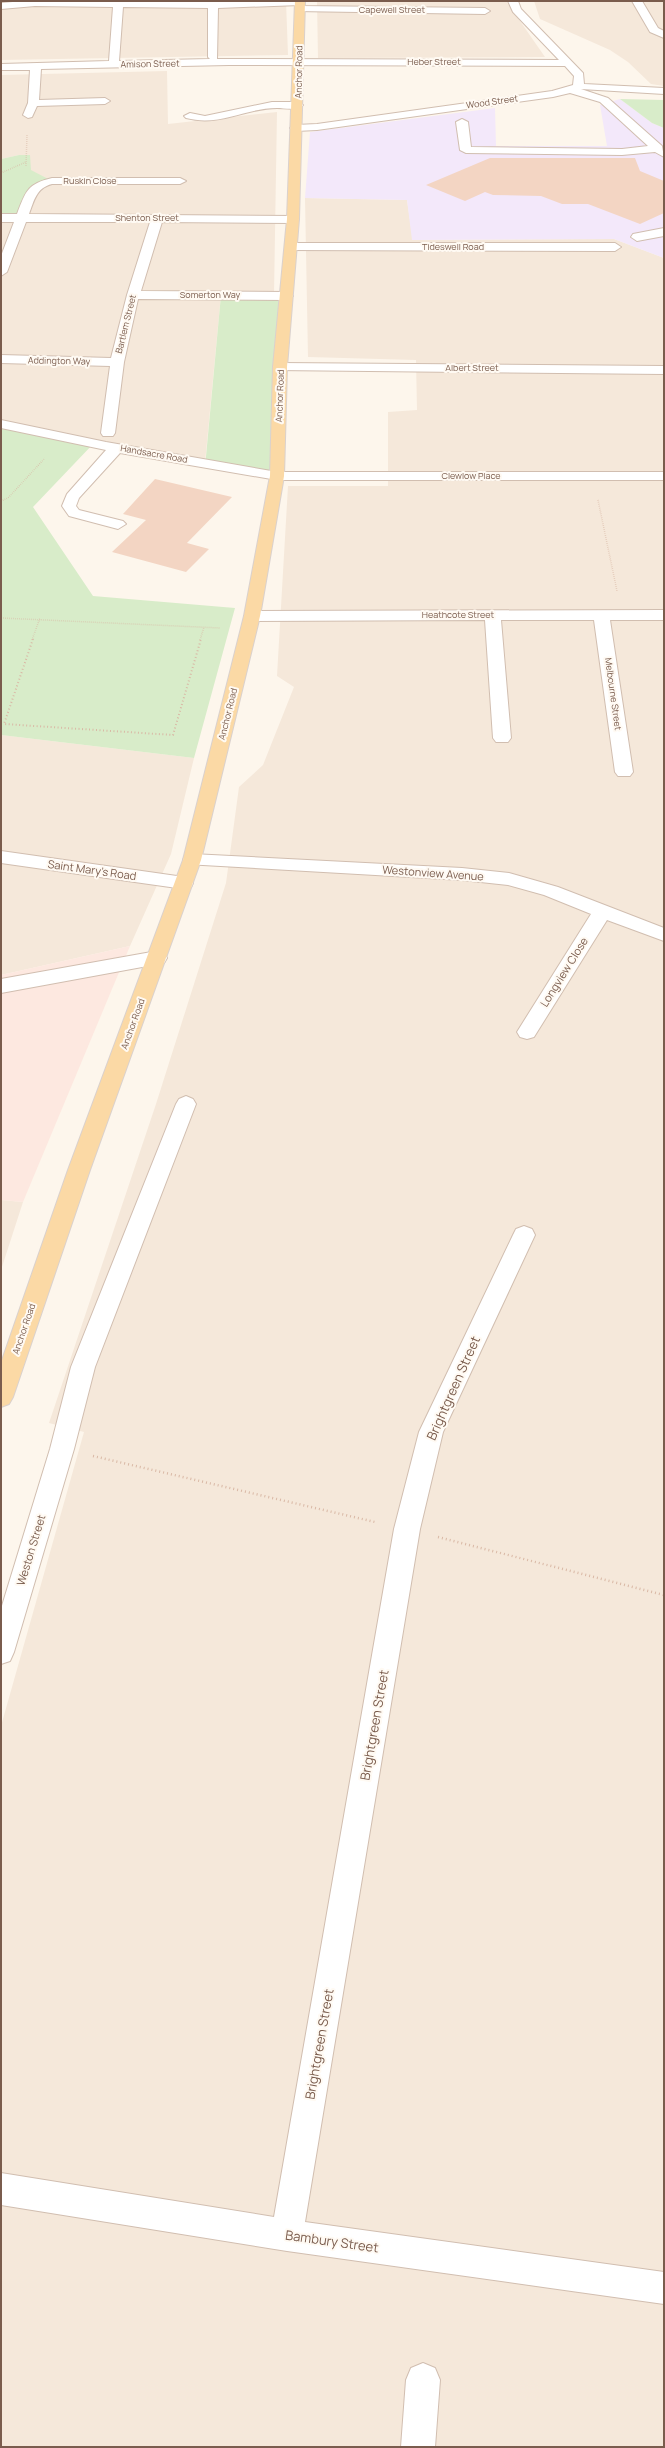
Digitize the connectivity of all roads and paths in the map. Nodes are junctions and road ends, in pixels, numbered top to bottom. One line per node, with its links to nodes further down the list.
1 (513, 1): 11 (street)
2 (636, 1): 8 (street)
3 (118, 3): 5 (street, Capewell Street); 6 (street, Capewell Street); 12 (street)
4 (300, 4): 5 (street, Capewell Street); 7 (street, Capewell Street); 10 (main road, Anchor Road)
5 (214, 5): 9 (street)
6 (1, 6)
7 (485, 11)
8 (664, 36)
9 (213, 56)
10 (300, 62): 11 (street, Heber Street); 12 (street, Amison Street); 19 (main road, Anchor Road)
11 (568, 63): 15 (street)
12 (114, 64): 13 (street, Amison Street)
13 (36, 66): 14 (street, Amison Street); 18 (street)
14 (1, 67)
15 (575, 88): 16 (street); 23 (street, Wood Street); 24 (street)
16 (664, 91)
17 (105, 101): 18 (street)
18 (33, 103): 20 (street)
19 (298, 105): 21 (street); 23 (main road, Anchor Road)
20 (28, 115): 25 (path)
21 (190, 116)
22 (462, 122): 24 (street)
23 (296, 128): 32 (main road, Anchor Road)
24 (661, 151)
25 (26, 162): 26 (path); 27 (path)
26 (1, 172)
27 (26, 172)
28 (180, 181): 30 (street, Ruskin Close)
29 (1, 218): 30 (street, Shenton Street)
30 (23, 218): 31 (street, Shenton Street); 37 (street, Ruskin Close)
31 (157, 218): 32 (street, Shenton Street); 38 (street, Bartlem Street)
32 (293, 219): 35 (main road, Anchor Road)
33 (664, 232): 34 (street)
34 (637, 237)
35 (291, 247): 36 (street, Tideswell Road); 39 (main road, Anchor Road)
36 (615, 247)
37 (1, 272)
38 (133, 295): 39 (street, Somerton Way); 41 (street, Bartlem Street)
39 (287, 296): 42 (main road, Anchor Road)
40 (1, 360): 41 (street, Addington Way)
41 (117, 362): 47 (street, Bartlem Street)
42 (280, 367): 43 (street, Albert Street); 50 (main road, Anchor Road)
43 (664, 370)
44 (42, 419): 46 (street)
45 (1, 424): 46 (street, Handsacre Road)
46 (31, 430): 48 (street, Handsacre Road)
47 (108, 433)
48 (64, 437): 49 (street, Handsacre Road); 53 (path)
49 (116, 448): 50 (street, Handsacre Road); 54 (street)
50 (277, 476): 51 (street, Clewlow Place); 61 (main road, Anchor Road)
51 (594, 476): 52 (street, Clewlow Place); 58 (path)
52 (664, 476)
53 (1, 501)
54 (118, 524)
55 (493, 615): 57 (street, Heathcote Street); 61 (street, Heathcote Street); 63 (street)
56 (664, 615): 58 (street, Heathcote Street)
57 (601, 616): 58 (street, Heathcote Street); 64 (street, Melbourne Street)
58 (622, 616)
59 (1, 618): 60 (path)
60 (40, 618): 62 (path); 62 (path)
61 (250, 623): 62 (path); 66 (main road, Anchor Road)
62 (204, 627)
63 (502, 738)
64 (624, 772)
65 (1, 857): 67 (street, Saint Mary's Road)
66 (192, 860): 67 (main road, Anchor Road); 68 (street, Westonview Avenue)
67 (184, 883): 70 (main road, Anchor Road)
68 (602, 912): 69 (street, Westonview Avenue); 72 (street, Longview Close)
69 (664, 934)
70 (157, 958): 71 (street); 75 (main road, Anchor Road)
71 (1, 986)
72 (527, 1032)
73 (186, 1104): 76 (street, Weston Street)
74 (524, 1235): 77 (street, Brightgreen Street)
75 (1, 1397)
76 (62, 1449): 77 (path); 79 (street, Weston Street)
77 (407, 1529): 78 (path); 81 (street, Brightgreen Street)
78 (664, 1595)
79 (1, 1652)
80 (1, 2189): 81 (street, Bambury Street)
81 (287, 2235): 82 (street, Bambury Street)
82 (664, 2288)
83 (423, 2380): 84 (street)
84 (418, 2447)

